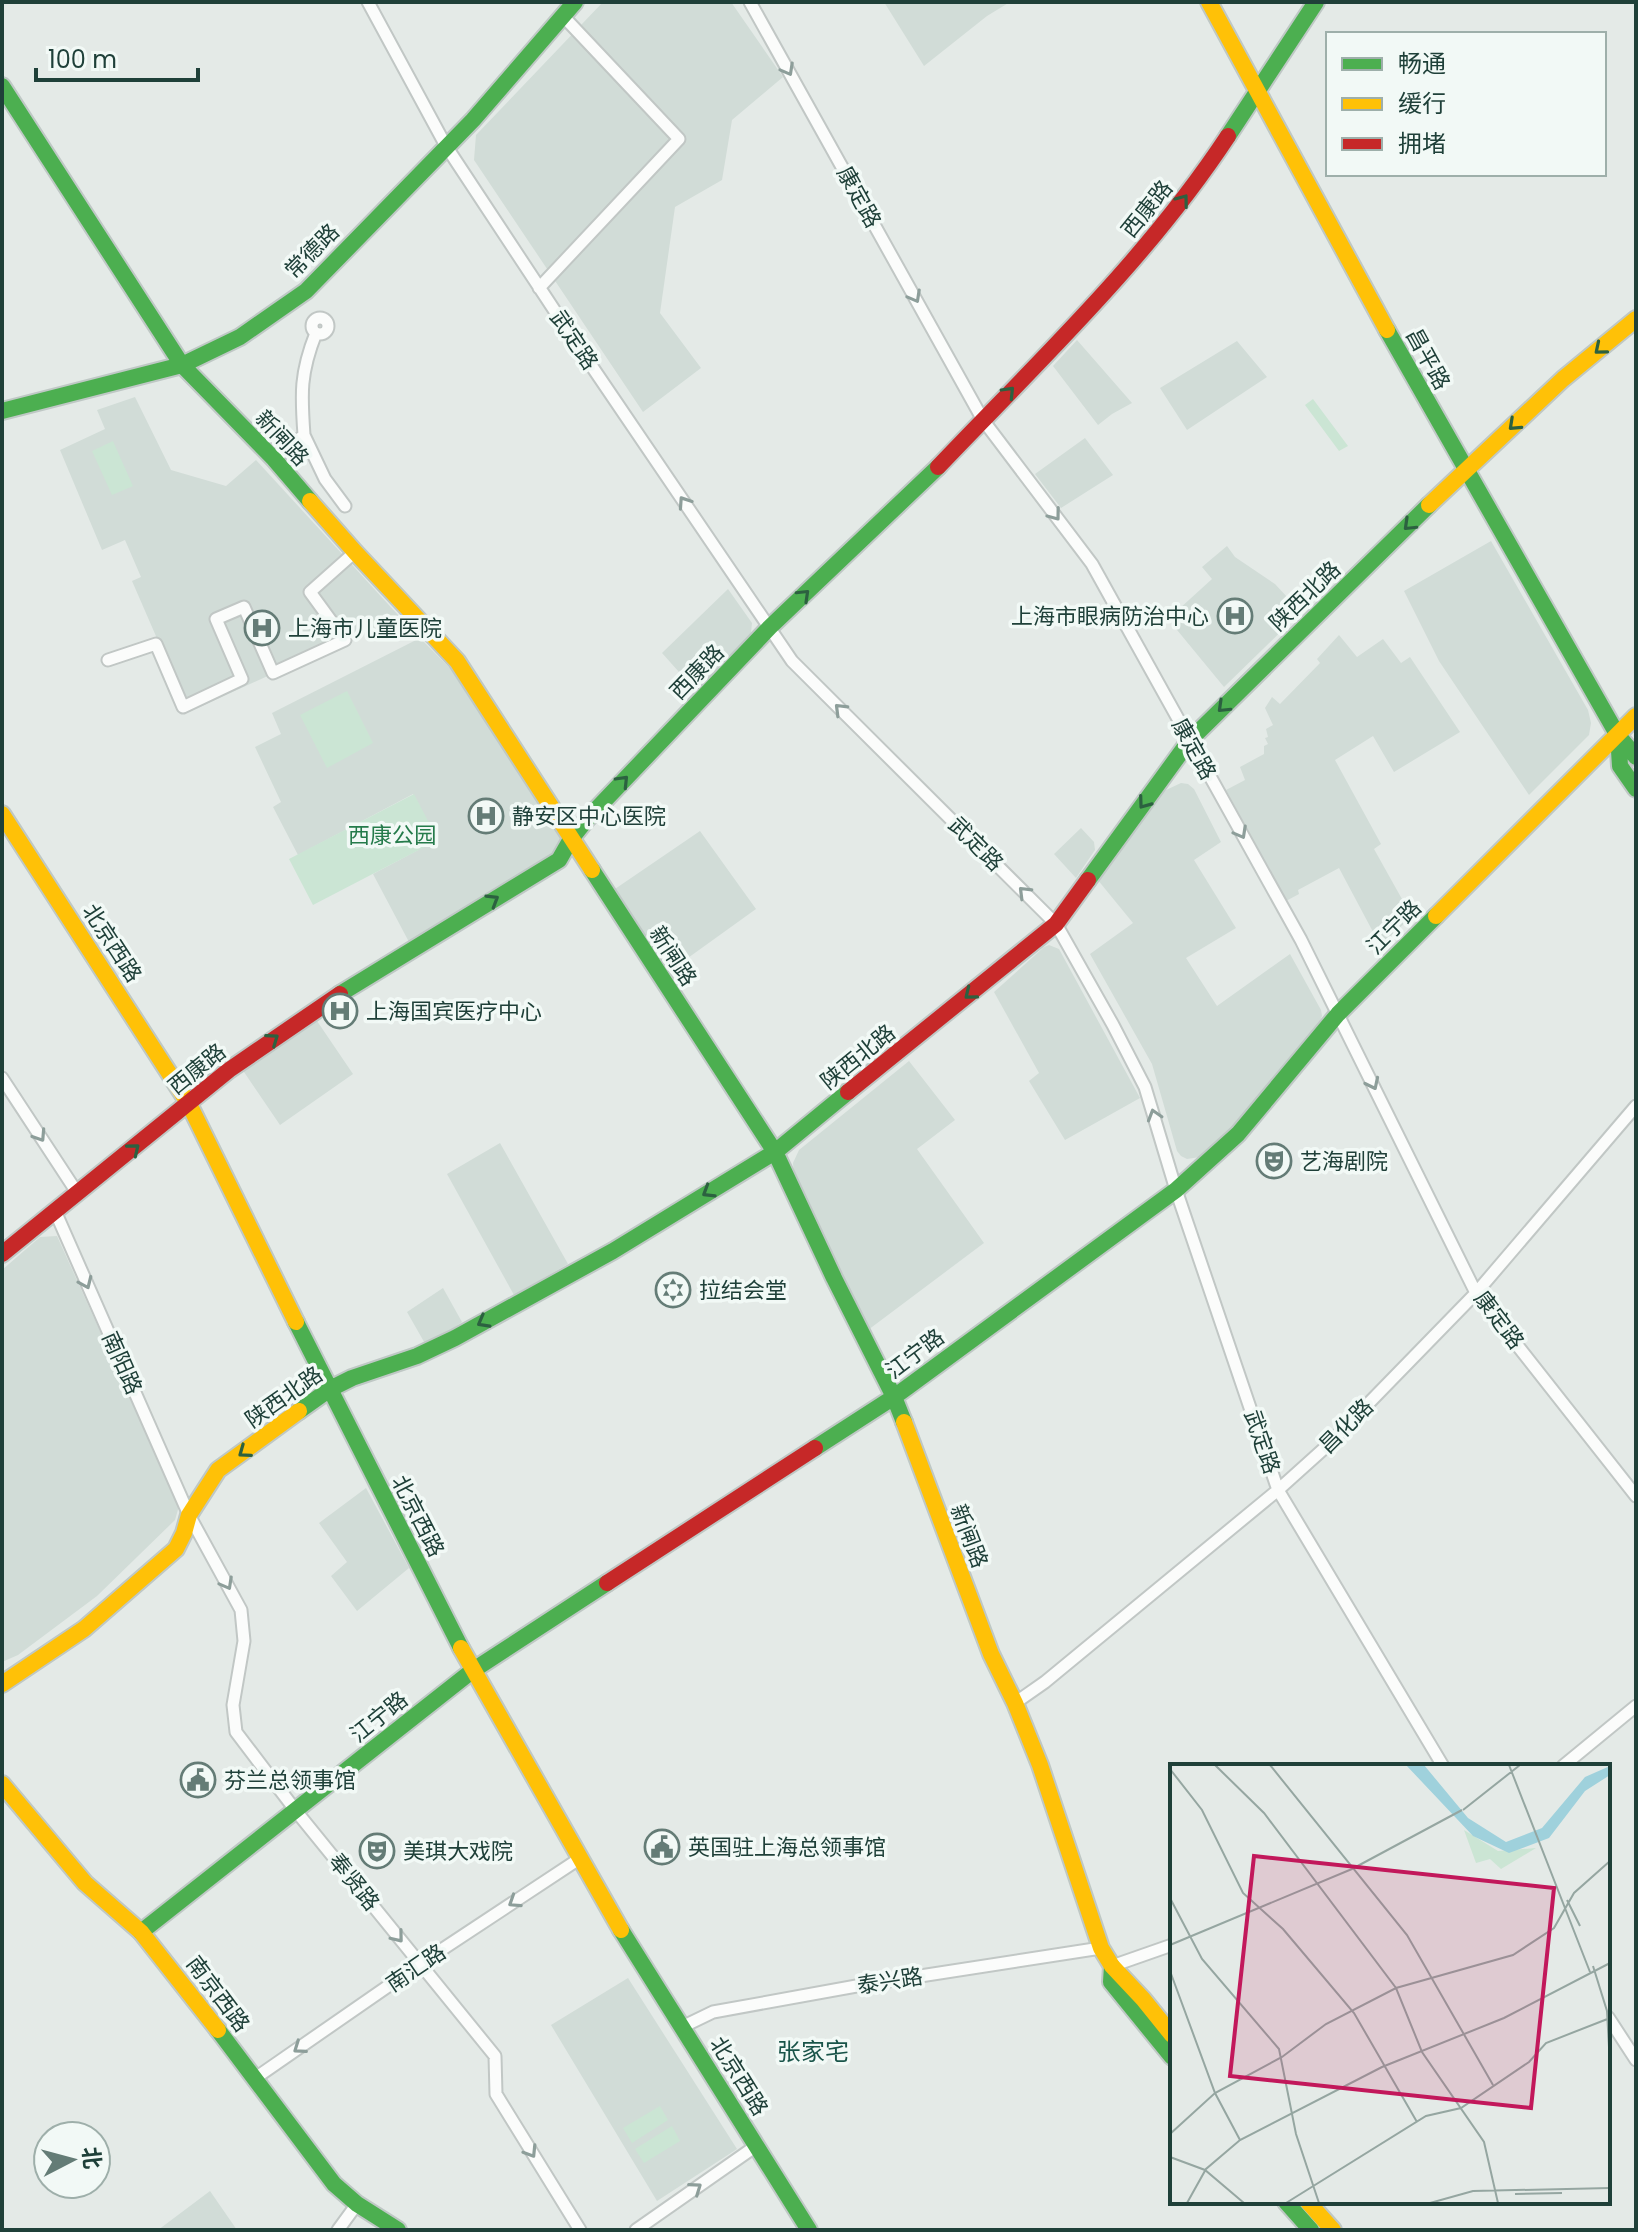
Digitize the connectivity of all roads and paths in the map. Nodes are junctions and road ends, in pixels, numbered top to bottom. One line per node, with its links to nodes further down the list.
1 (368, 2): 9 (street, 武定路)
2 (575, 2): 9 (main road, 常德路)
3 (750, 2): 15 (street, 康定路, one-way to 15)
4 (1209, 2): 8 (main road, 昌平路)
5 (1316, 2): 8 (main road, 西康路)
6 (563, 16): 10 (street)
7 (2, 86): 13 (main road, 新闸路)
8 (1256, 92): 15 (main road, 西康路, one-way to 8); 18 (main road, 昌平路)
9 (446, 146): 10 (street, 武定路); 13 (main road, 常德路)
10 (539, 288): 21 (street, 武定路, one-way to 10)
11 (1636, 319): 18 (main road, 陕西北路, one-way to 18)
12 (316, 333): 16 (street)
13 (182, 365): 14 (main road, 常德路); 17 (main road, 新闸路)
14 (2, 411)
15 (983, 420): 21 (main road, 西康路, one-way to 15); 25 (street, 康定路, one-way to 25)
16 (304, 435): 17 (street); 19 (street)
17 (274, 459): 20 (main road, 新闸路)
18 (1465, 470): 24 (main road, 昌平路); 25 (main road, 陕西北路, one-way to 25)
19 (345, 506)
20 (355, 552): 22 (street); 29 (main road, 新闸路)
21 (770, 627): 29 (main road, 西康路, one-way to 21); 30 (street, 武定路, one-way to 21)
22 (108, 660)
23 (1636, 716): 24 (main road, 江宁路)
24 (1617, 734): 26 (main road, 昌平路); 27 (main road, 昌平路); 31 (main road, 江宁路)
25 (1190, 740): 30 (main road, 陕西北路, one-way to 30); 31 (street, 康定路, one-way to 31)
26 (1636, 757)
27 (1636, 789)
28 (2, 814): 33 (main road, 北京西路)
29 (571, 839): 33 (main road, 西康路, one-way to 29); 35 (main road, 新闸路)
30 (1056, 924): 35 (main road, 陕西北路, one-way to 35); 36 (street, 武定路, one-way to 30)
31 (1338, 1014): 36 (main road, 江宁路); 40 (street, 康定路, one-way to 40)
32 (2, 1078): 37 (street, one-way to 37)
33 (189, 1104): 37 (main road, 西康路, one-way to 33); 41 (main road, 北京西路)
34 (1636, 1106): 40 (street, 昌化路)
35 (775, 1152): 41 (main road, 陕西北路, one-way to 41); 42 (main road, 新闸路)
36 (1176, 1190): 42 (main road, 江宁路); 43 (street, 武定路)
37 (78, 1194): 38 (main road, 西康路)
38 (55, 1211): 39 (main road, 西康路); 45 (street, 南阳路, one-way to 45)
39 (2, 1254)
40 (1476, 1293): 43 (street, 昌化路); 44 (street, 康定路)
41 (330, 1389): 45 (main road, 陕西北路, one-way to 45); 46 (main road, 北京西路)
42 (894, 1397): 46 (main road, 江宁路); 48 (main road, 新闸路)
43 (1278, 1490): 48 (street, 昌化路); 50 (street, 武定路)
44 (1636, 1496)
45 (189, 1515): 47 (main road, 陕西北路); 53 (street, 奉贤路, one-way to 53)
46 (472, 1671): 53 (main road, 江宁路); 54 (main road, 北京西路)
47 (2, 1684)
48 (1015, 1703): 57 (main road, 新闸路)
49 (1636, 1706): 51 (street)
50 (1442, 1764)
51 (1565, 1764)
52 (2, 1784): 55 (main road, 南京西路)
53 (296, 1811): 55 (main road, 江宁路); 58 (street, 奉贤路, one-way to 58)
54 (579, 1859): 58 (street, 南汇路, one-way to 58); 61 (main road, 北京西路)
55 (141, 1932): 65 (main road, 南京西路)
56 (1170, 1946): 59 (street)
57 (1101, 1948): 59 (main road, 新闸路); 61 (street, 泰兴路)
58 (420, 1964): 65 (street, 南汇路, one-way to 65); 72 (street, 奉贤路, one-way to 72)
59 (1112, 1966): 62 (main road, 新闸路); 63 (main road, 新闸路)
60 (1610, 2020): 64 (street)
61 (682, 2027): 66 (main road, 北京西路)
62 (1170, 2033)
63 (1170, 2055)
64 (1636, 2060)
65 (254, 2079): 67 (main road, 南京西路)
66 (756, 2146): 73 (street, one-way to 66); 74 (main road, 北京西路)
67 (357, 2204): 70 (street); 71 (main road, 南京西路)
68 (1288, 2204): 75 (main road)
69 (1310, 2204): 76 (main road)
70 (338, 2230)
71 (398, 2230)
72 (580, 2230)
73 (636, 2230)
74 (809, 2230)
75 (1311, 2230)
76 (1333, 2230)

